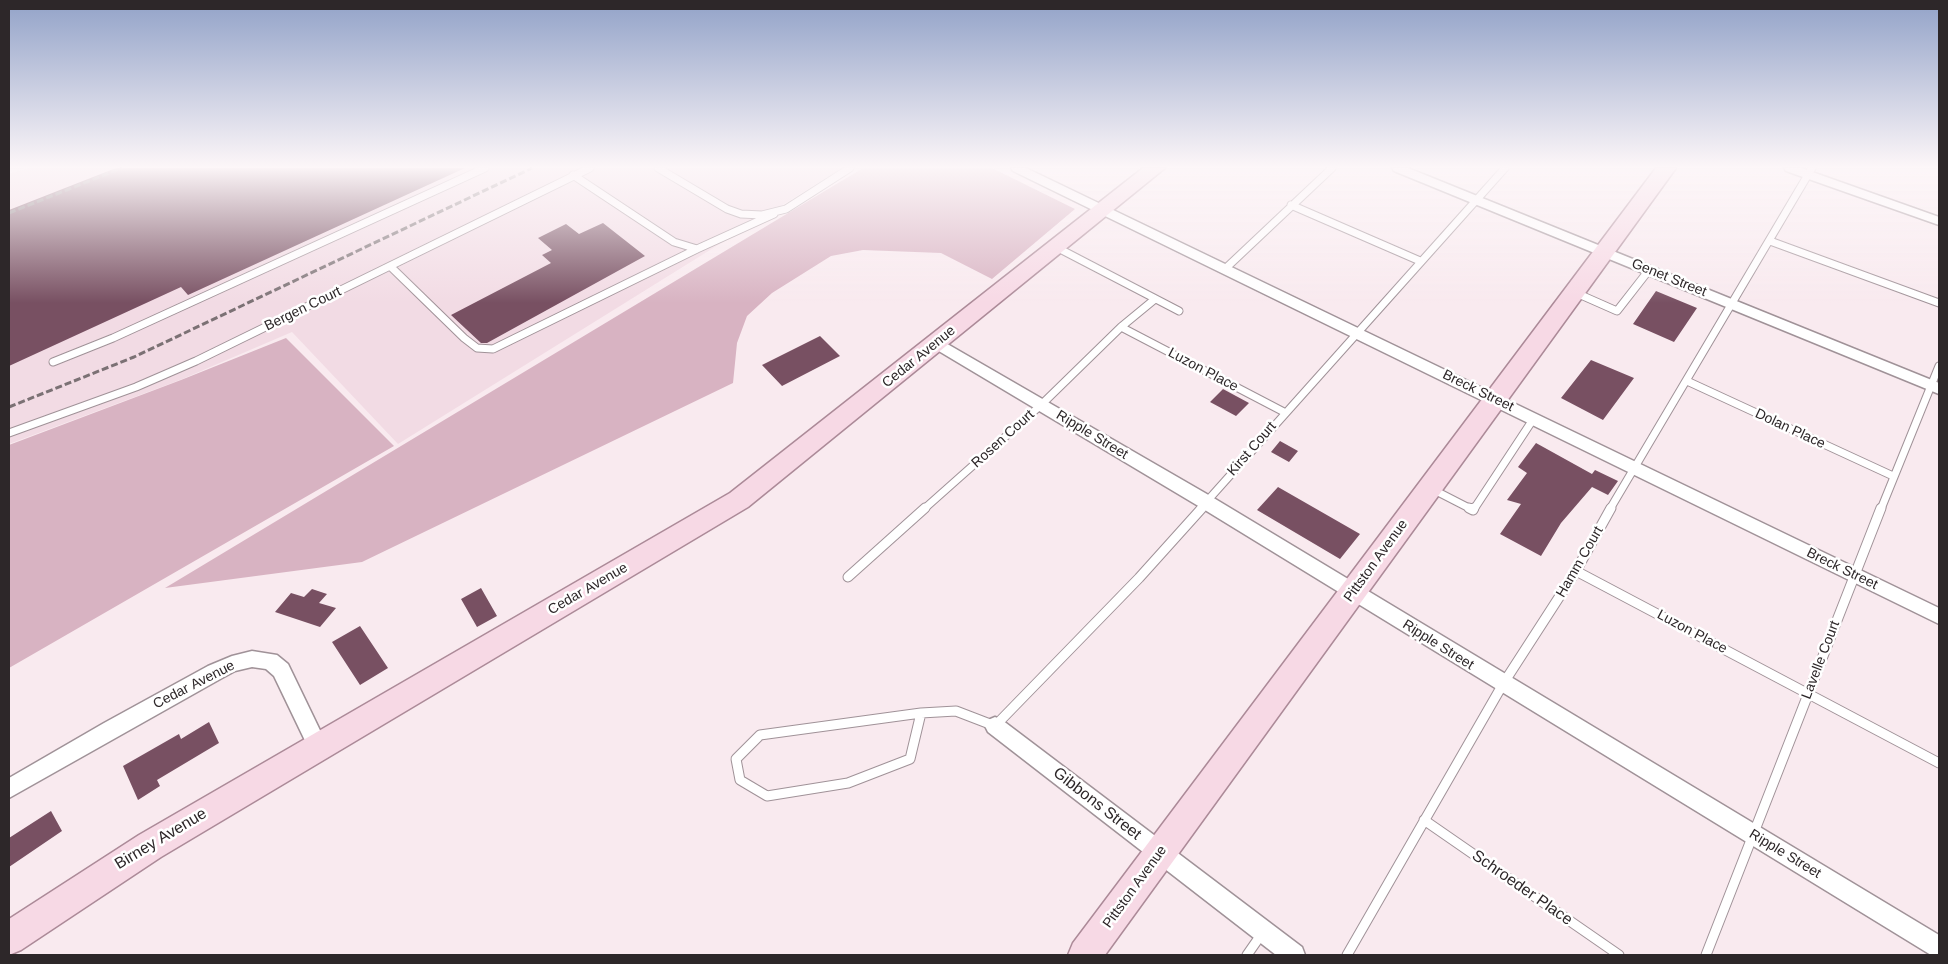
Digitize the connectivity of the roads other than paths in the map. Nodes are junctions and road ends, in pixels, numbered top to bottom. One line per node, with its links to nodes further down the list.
1 (387, 213): 32 (lane)
2 (497, 213): 21 (lane, Bergen Court)
3 (630, 213): 18 (lane)
4 (738, 213): 14 (lane)
5 (1098, 213): 17 (main road, Cedar Avenue)
6 (1111, 213): 22 (street, Breck Street)
7 (1282, 213): 22 (lane)
8 (1309, 213): 20 (lane)
9 (1464, 213): 20 (lane, Kirst Court)
10 (1508, 213): 19 (street, Genet Street)
11 (1633, 213): 19 (main road, Pittston Avenue)
12 (1786, 213): 16 (lane, Hamm Court)
13 (1918, 213): 15 (street)
14 (774, 214): 18 (lane)
15 (1939, 221)
16 (1770, 241): 26 (lane); 27 (lane, Hamm Court)
17 (1056, 247): 25 (lane); 31 (main road, Cedar Avenue)
18 (697, 250): 21 (lane)
19 (1604, 252): 23 (street, Genet Street); 24 (main road, Pittston Avenue)
20 (1420, 261): 30 (lane, Kirst Court)
21 (390, 266): 40 (lane, Bergen Court)
22 (1226, 268): 30 (street, Breck Street)
23 (1649, 270): 24 (lane); 27 (street, Genet Street)
24 (1574, 292): 36 (main road, Pittston Avenue)
25 (1155, 298): 28 (lane); 29 (lane, Rosen Court)
26 (1939, 303)
27 (1732, 304): 34 (lane, Hamm Court); 35 (street, Genet Street)
28 (1179, 311)
29 (1121, 327): 37 (lane, Rosen Court); 38 (lane, Luzon Place)
30 (1359, 332): 36 (street, Breck Street); 38 (lane, Kirst Court)
31 (937, 343): 37 (street, Ripple Street); 54 (main road, Cedar Avenue)
32 (53, 362)
33 (1939, 366): 35 (lane, Lavelle Court)
34 (1687, 381): 41 (lane, Hamm Court); 42 (lane, Dolan Place)
35 (1935, 388): 42 (lane, Lavelle Court)
36 (1496, 399): 39 (street, Breck Street); 43 (main road, Pittston Avenue)
37 (1041, 405): 44 (street, Ripple Street); 47 (lane, Rosen Court)
38 (1284, 412): 44 (lane, Kirst Court)
39 (1534, 418): 41 (street, Breck Street); 43 (lane)
40 (9, 433)
41 (1634, 466): 45 (lane, Hamm Court); 46 (street, Breck Street)
42 (1893, 476): 46 (lane, Lavelle Court)
43 (1430, 488): 48 (main road, Pittston Avenue)
44 (1206, 502): 48 (street, Ripple Street); 53 (lane, Kirst Court)
45 (1576, 571): 50 (lane, Hamm Court); 51 (lane, Luzon Place)
46 (1854, 575): 49 (street, Breck Street); 51 (lane, Lavelle Court)
47 (848, 576)
48 (1353, 592): 50 (street, Ripple Street); 59 (main road, Pittston Avenue)
49 (1939, 616)
50 (1503, 684): 57 (lane, Hamm Court); 58 (street, Ripple Street)
51 (1808, 693): 55 (lane, Luzon Place); 58 (lane, Lavelle Court)
52 (921, 713): 52 (lane); 53 (lane)
53 (996, 726): 59 (street, Gibbons Street)
54 (318, 747): 56 (street, Cedar Avenue); 61 (main road, Birney Avenue)
55 (1939, 763)
56 (9, 789)
57 (1424, 820): 66 (lane, Hamm Court); 67 (lane, Schroeder Place)
58 (1753, 835): 62 (street, Ripple Street); 68 (lane, Lavelle Court)
59 (1161, 853): 60 (street, Gibbons Street); 63 (main road, Pittston Avenue)
60 (1263, 931): 64 (lane); 65 (street, Gibbons Street)
61 (9, 938)
62 (1939, 947)
63 (1086, 955)
64 (1247, 955)
65 (1294, 955)
66 (1346, 955)
67 (1620, 955)
68 (1706, 955)

